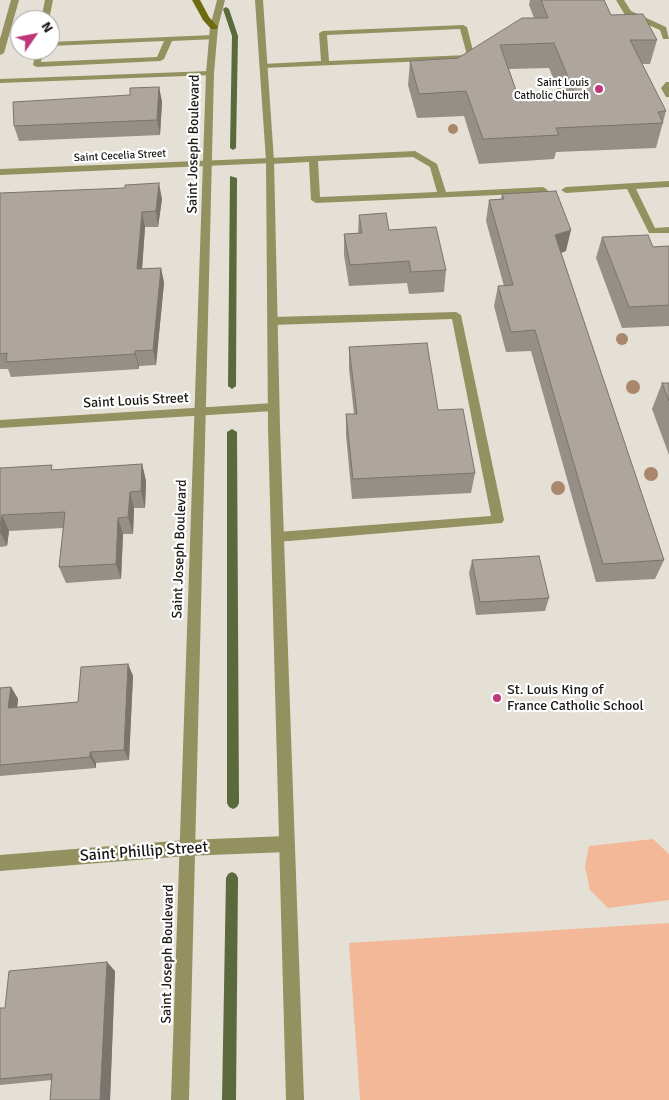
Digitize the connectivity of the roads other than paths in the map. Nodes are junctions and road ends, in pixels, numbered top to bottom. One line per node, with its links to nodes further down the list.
1 (196, 0): 6 (main road)
2 (221, 0): 6 (street, Saint Joseph Boulevard)
3 (259, 0): 14 (street)
4 (620, 0): 8 (street)
5 (11, 4): 11 (street)
6 (214, 27): 7 (street, Saint Joseph Boulevard)
7 (213, 37): 9 (street); 15 (street, Saint Joseph Boulevard)
8 (666, 37)
9 (169, 39): 10 (street); 12 (street)
10 (60, 44)
11 (0, 54)
12 (38, 60)
13 (325, 63): 13 (street); 14 (street)
14 (263, 66): 20 (street)
15 (210, 73): 16 (street); 21 (street, Saint Joseph Boulevard)
16 (0, 82)
17 (669, 84): 18 (street)
18 (669, 95)
19 (313, 159): 20 (street, Saint Cecelia Street); 27 (street, Saint Cecelia Street); 27 (street)
20 (270, 161): 21 (street, Saint Cecelia Street); 29 (street)
21 (209, 163): 22 (street, Saint Cecelia Street); 31 (street, Saint Joseph Boulevard)
22 (0, 172)
23 (669, 184): 24 (street)
24 (631, 186): 26 (street); 28 (street)
25 (543, 190): 27 (street)
26 (566, 190)
27 (442, 195)
28 (669, 230)
29 (272, 321): 30 (street); 33 (street)
30 (273, 407): 31 (street, Saint Louis Street); 33 (street)
31 (199, 413): 32 (street, Saint Louis Street); 35 (street, Saint Joseph Boulevard)
32 (0, 424)
33 (277, 537): 34 (street)
34 (287, 844): 35 (street, Saint Phillip Street); 38 (street)
35 (186, 848): 36 (street, Saint Phillip Street); 37 (street, Saint Joseph Boulevard)
36 (0, 863)
37 (180, 1100)
38 (295, 1100)

